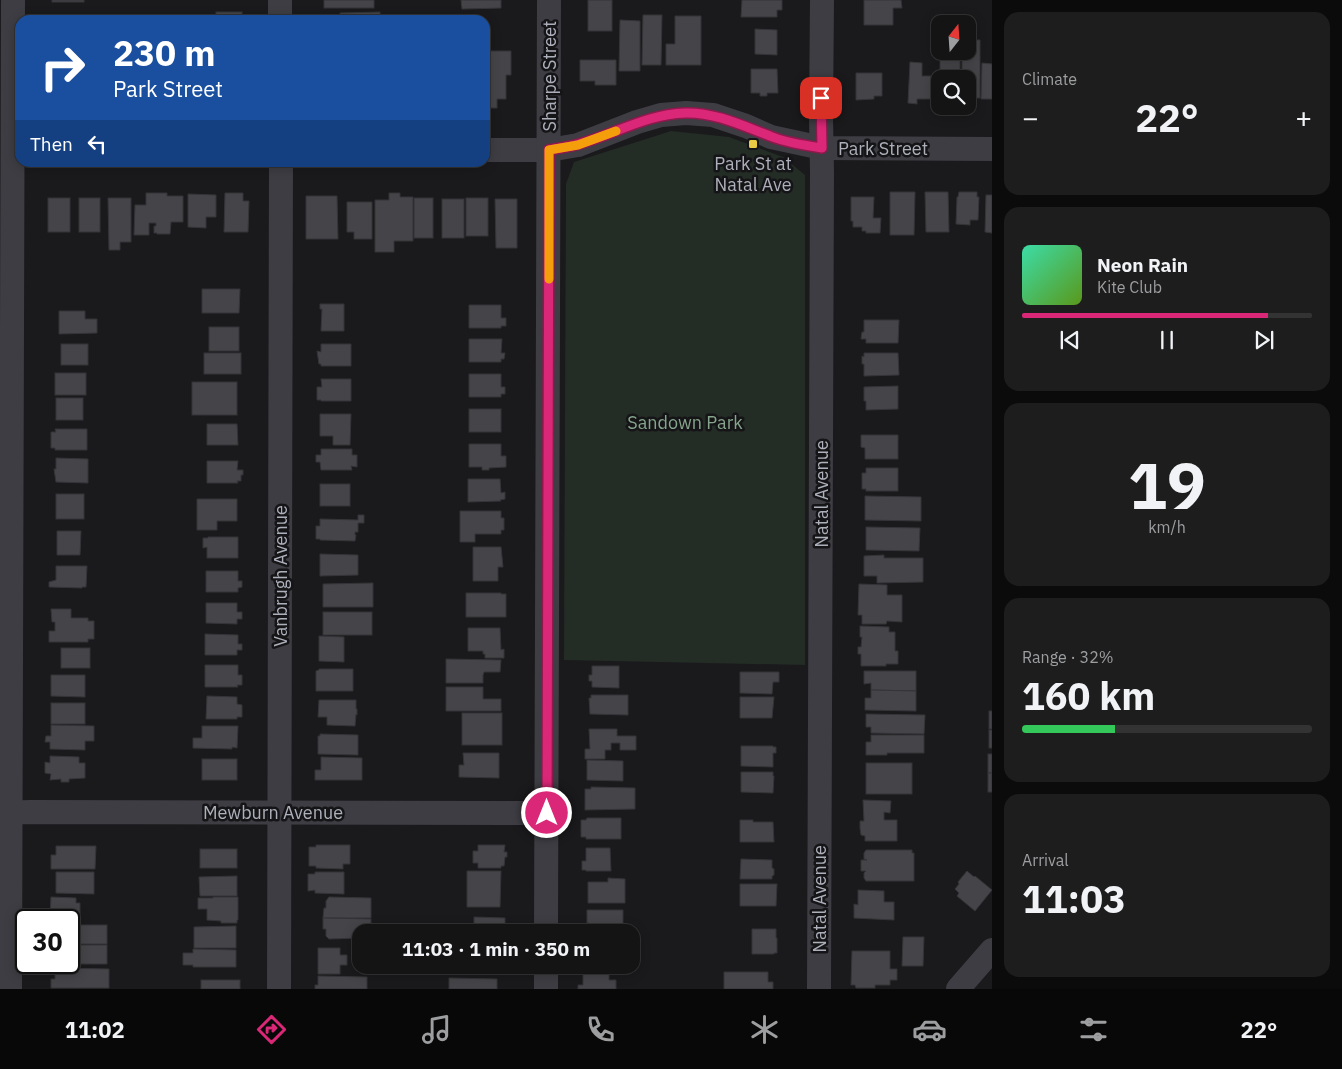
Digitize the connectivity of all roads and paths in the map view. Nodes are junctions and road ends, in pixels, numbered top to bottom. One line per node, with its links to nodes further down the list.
1 (13, 0): 8 (street)
2 (280, 0): 5 (street)
3 (549, 0): 10 (street, Sharpe Street)
4 (822, 0): 6 (street, Natal Avenue)
5 (280, 15)
6 (822, 148): 7 (street, Park Street); 10 (street, Park Street); 21 (street, Natal Avenue)
7 (992, 148)
8 (11, 149): 12 (street)
9 (490, 150): 10 (street, Park Street)
10 (549, 150): 14 (street, Sharpe Street)
11 (281, 167): 13 (street, Vanbrugh Avenue)
12 (6, 813): 13 (street, Mewburn Avenue); 18 (street)
13 (279, 813): 14 (street, Mewburn Avenue); 19 (street, Vanbrugh Avenue)
14 (547, 813): 15 (street, Sharpe Street)
15 (546, 924)
16 (992, 950): 22 (street)
17 (546, 974): 20 (street)
18 (10, 989)
19 (279, 989)
20 (546, 989)
21 (819, 989)
22 (958, 989)

